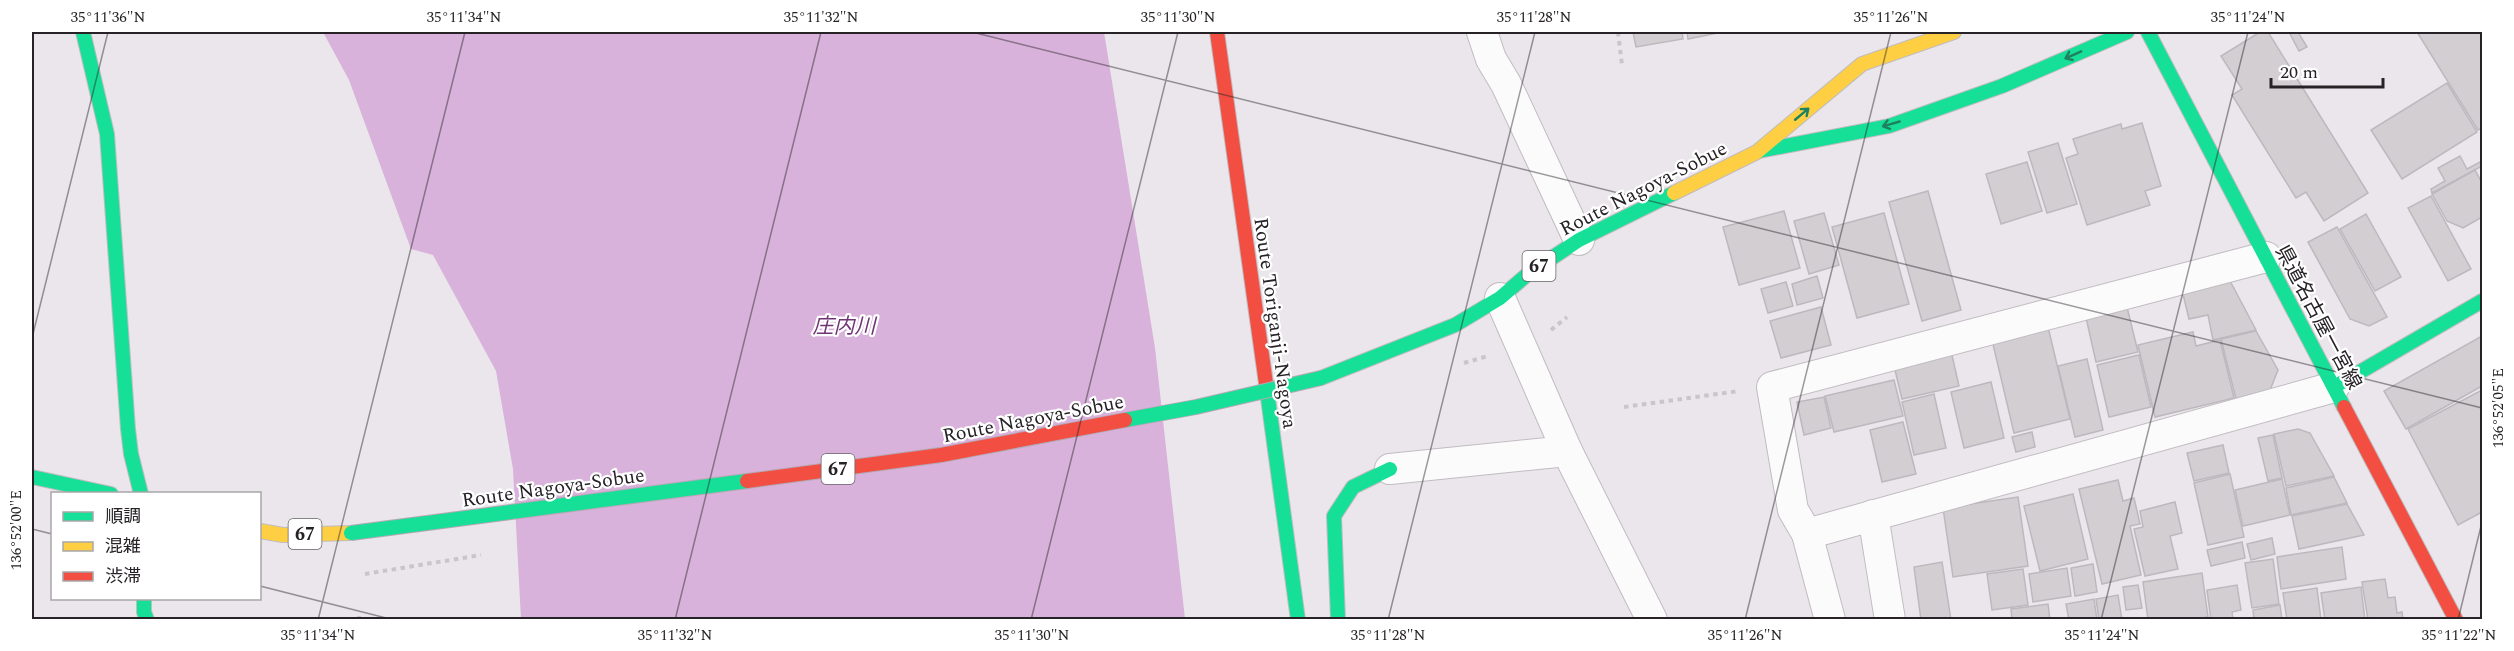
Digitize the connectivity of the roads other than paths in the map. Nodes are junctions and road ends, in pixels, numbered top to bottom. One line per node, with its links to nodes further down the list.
1 (83, 32): 17 (main road)
2 (1217, 32): 23 (main road, Route Toriganji-Nagoya)
3 (1482, 32): 8 (street)
4 (1954, 32): 7 (main road, Route Nagoya-Sobue / 67, one-way to 4)
5 (2127, 32): 7 (main road, Route Nagoya-Sobue / 67, one-way to 7)
6 (2148, 32): 9 (main road, 県道名古屋一宮線)
7 (1757, 152): 8 (main road, Route Nagoya-Sobue / 67)
8 (1579, 240): 10 (main road, Route Nagoya-Sobue / 67)
9 (2266, 257): 12 (main road, 県道名古屋一宮線); 20 (street)
10 (1500, 298): 13 (street); 19 (main road, Route Nagoya-Sobue / 67, bridge)
11 (2482, 301): 12 (main road)
12 (2334, 387): 18 (street); 28 (main road, 県道名古屋一宮線)
13 (1568, 451): 14 (street); 25 (street)
14 (1390, 469): 24 (main road)
15 (32, 477): 16 (main road)
16 (104, 492)
17 (140, 492)
18 (1873, 515): 20 (street); 27 (street)
19 (261, 531)
20 (1807, 534): 26 (street)
21 (144, 600): 22 (main road)
22 (147, 620)
23 (1298, 620)
24 (1338, 620)
25 (1652, 620)
26 (1830, 620)
27 (1890, 620)
28 (2456, 620)

